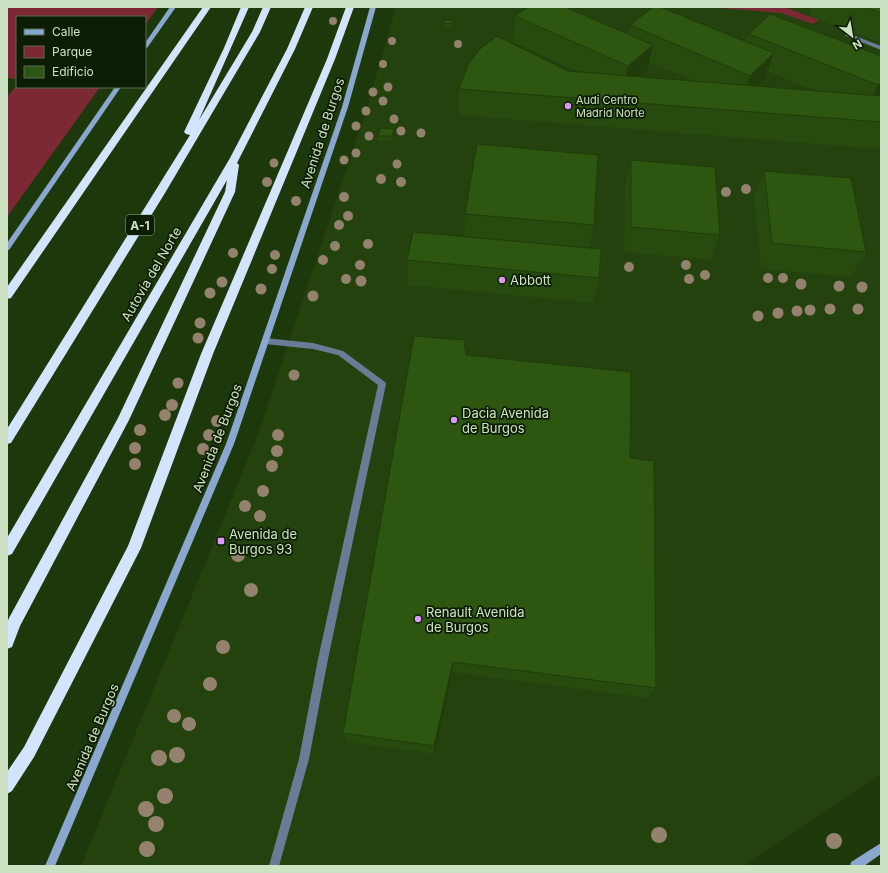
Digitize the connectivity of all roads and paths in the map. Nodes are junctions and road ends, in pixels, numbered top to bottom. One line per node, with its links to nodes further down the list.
1 (172, 7): 9 (street)
2 (207, 7): 15 (highway)
3 (245, 7): 13 (highway)
4 (267, 7): 13 (highway, A-1)
5 (309, 7): 12 (highway, Autovía del Norte)
6 (350, 7): 20 (highway)
7 (373, 7): 16 (street, Avenida de Burgos)
8 (848, 35): 10 (lane)
9 (146, 46)
10 (881, 48)
11 (117, 88): 14 (street)
12 (235, 158): 18 (highway, Autovía del Norte); 19 (highway)
13 (160, 193): 17 (highway, A-1)
14 (7, 248)
15 (7, 295)
16 (265, 341): 22 (street, Avenida de Burgos); 23 (lane)
17 (7, 439)
18 (7, 550)
19 (7, 642)
20 (7, 786)
21 (881, 848): 24 (street)
22 (50, 866)
23 (274, 866)
24 (855, 866)

